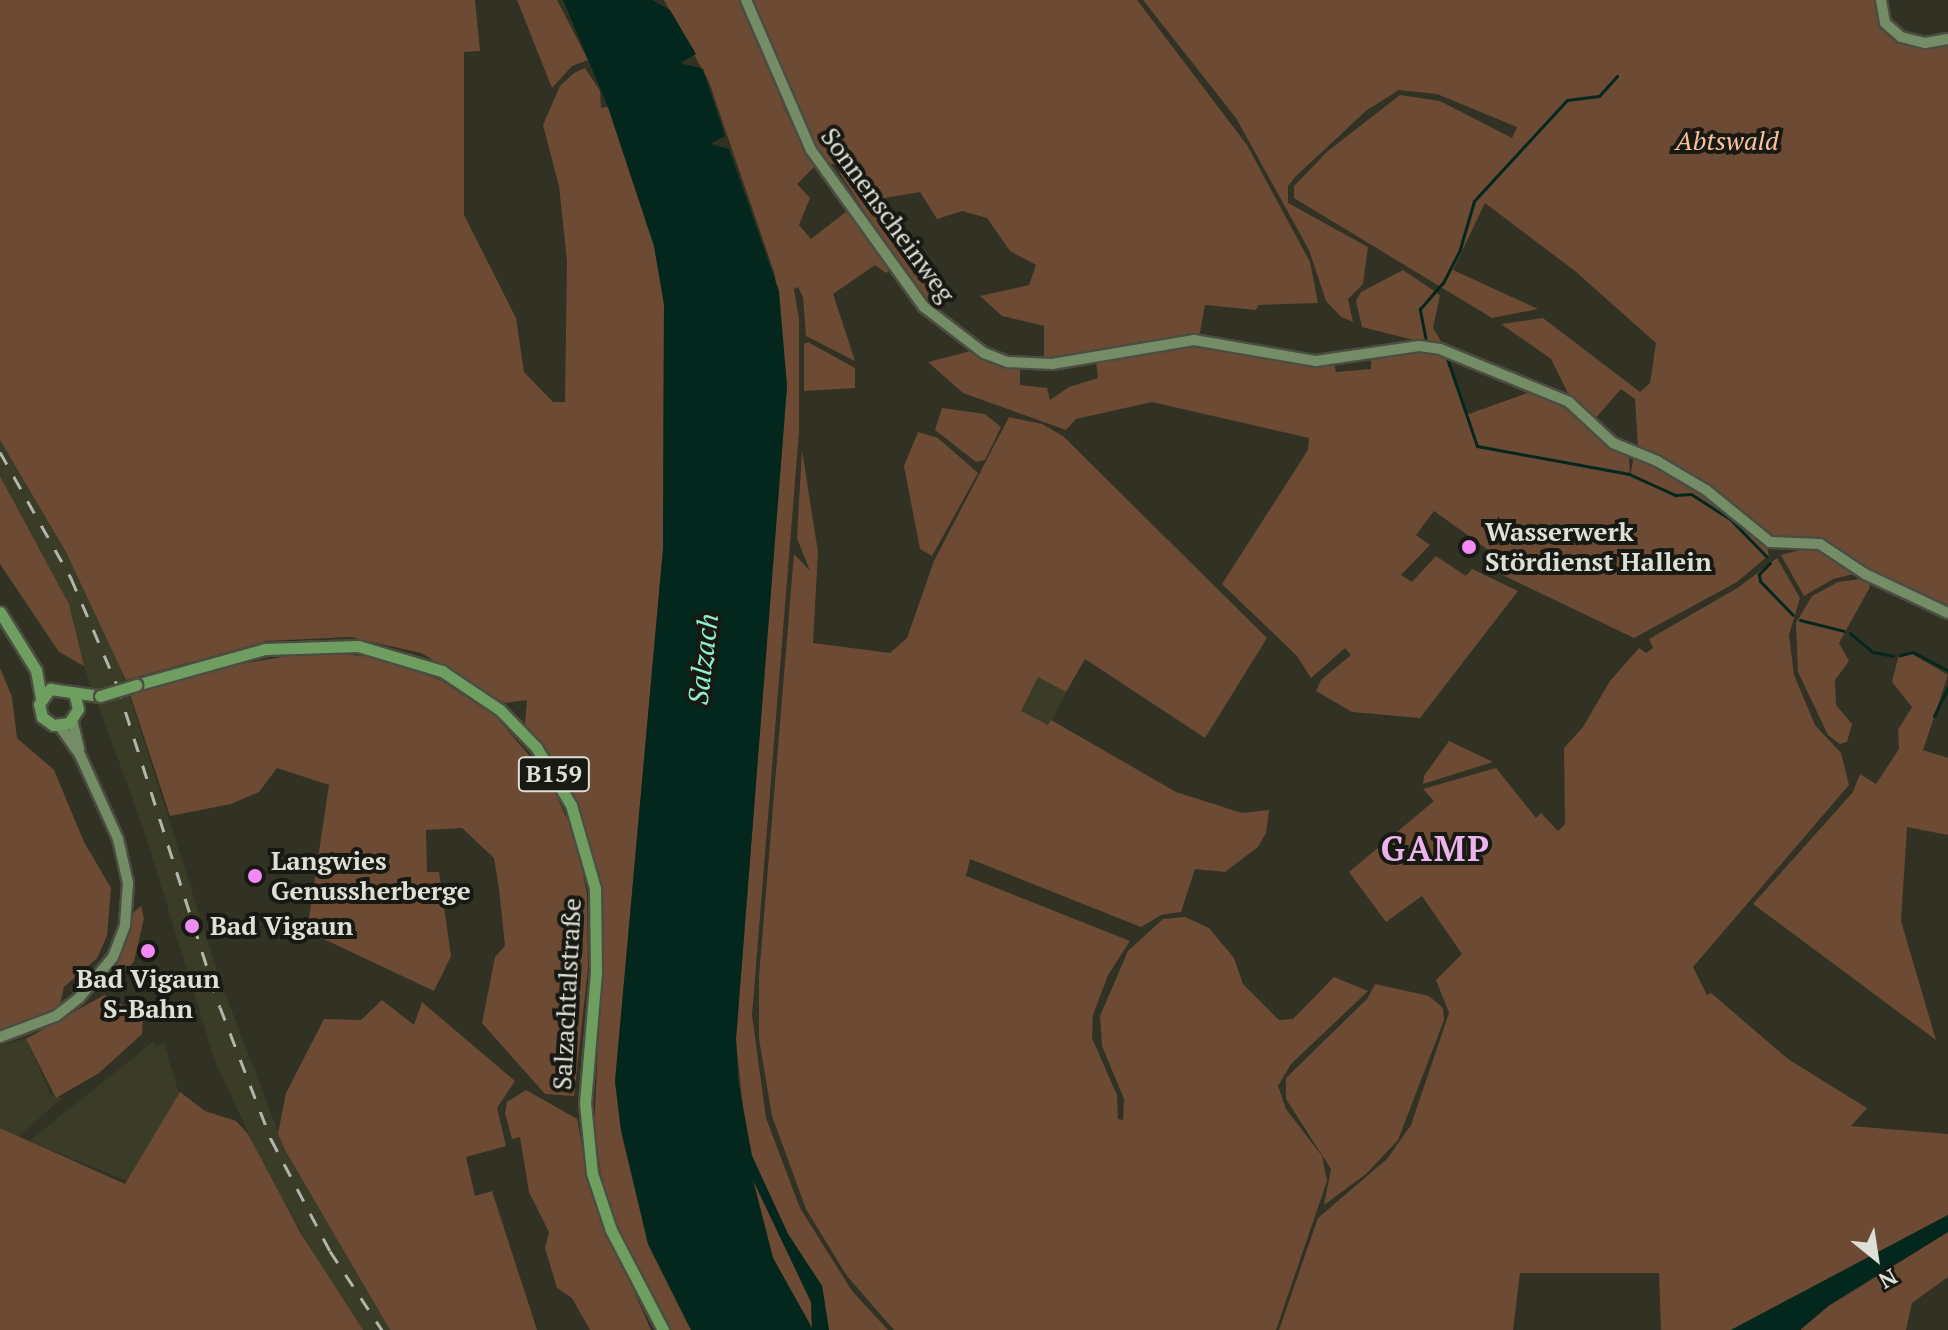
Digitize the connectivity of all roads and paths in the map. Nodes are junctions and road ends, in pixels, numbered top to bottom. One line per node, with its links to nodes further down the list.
1 (746, 0): 5 (street, Sonnenscheinweg)
2 (1881, 0): 3 (street)
3 (1948, 39)
4 (0, 612): 6 (main road)
5 (1948, 613)
6 (36, 670): 7 (main road); 10 (main road)
7 (62, 687): 8 (main road); 10 (main road)
8 (75, 696): 9 (main road, Salzachtalstraße / B159); 11 (main road)
9 (100, 696): 11 (main road, Salzachtalstraße / B159); 15 (main road, Salzachtalstraße / B159, bridge)
10 (41, 698): 12 (main road)
11 (75, 715): 12 (main road, Salzachtalstraße / B159); 13 (street)
12 (60, 726): 13 (street)
13 (80, 755): 14 (street)
14 (0, 1037)
15 (663, 1330)

